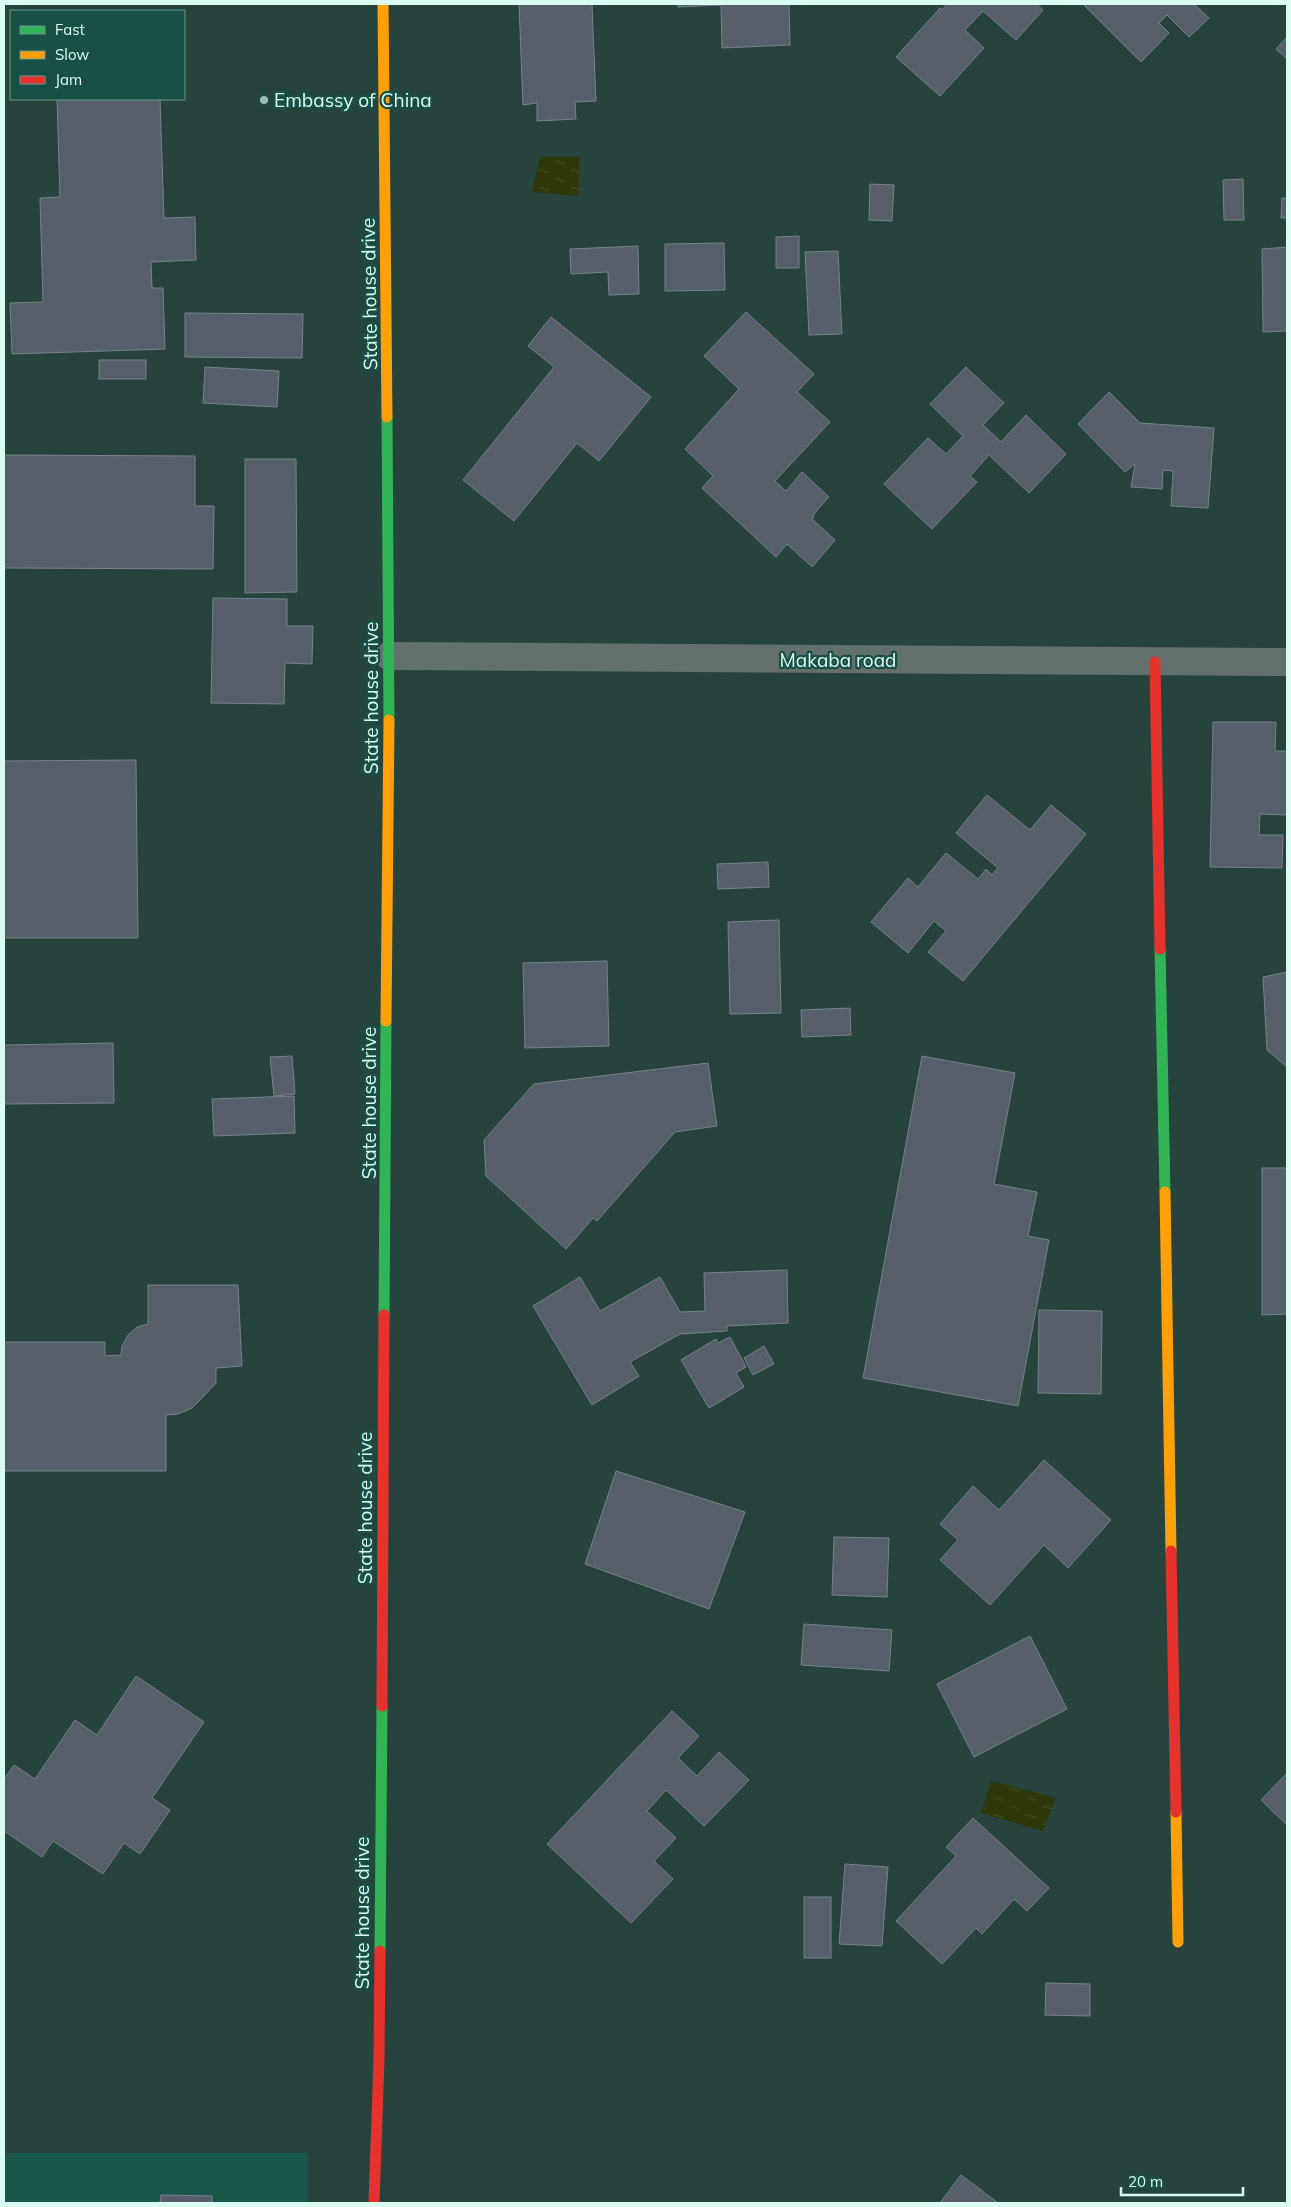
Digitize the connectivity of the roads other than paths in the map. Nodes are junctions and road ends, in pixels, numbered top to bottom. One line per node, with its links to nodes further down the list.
1 (384, 4): 2 (street, State house drive)
2 (390, 656): 3 (street, Makaba road); 6 (street, State house drive)
3 (1155, 662): 4 (street, Makaba road); 5 (street)
4 (1287, 662)
5 (1178, 1942)
6 (374, 2203)

